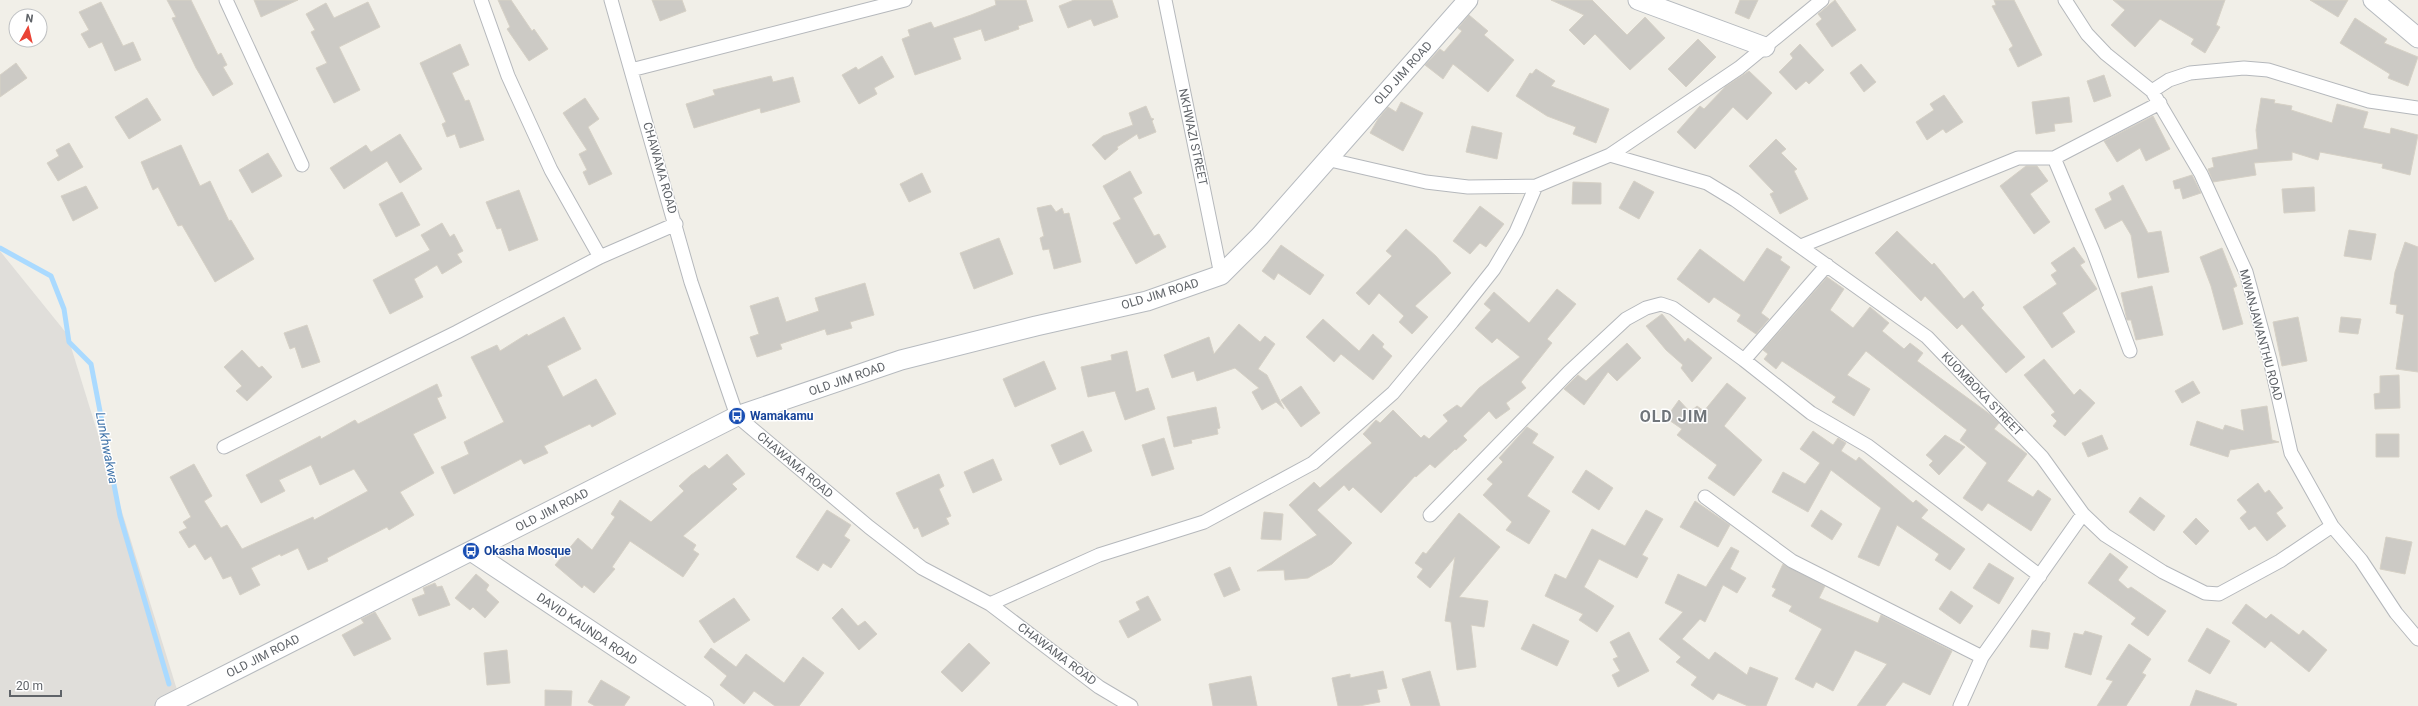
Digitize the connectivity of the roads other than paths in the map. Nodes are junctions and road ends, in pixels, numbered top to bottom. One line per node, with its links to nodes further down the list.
1 (226, 0): 20 (street)
2 (480, 0): 24 (street)
3 (611, 0): 13 (street, CHAWAMA ROAD)
4 (905, 0): 13 (street)
5 (1165, 0): 26 (street, NKHWAZI STREET)
6 (1468, 0): 19 (street, OLD JIM ROAD)
7 (1638, 0): 12 (street)
8 (1822, 0): 12 (street)
9 (2065, 0): 14 (street, MWANJAWANTHU ROAD)
10 (2373, 0): 11 (street)
11 (2418, 38)
12 (1765, 47): 17 (street)
13 (631, 70): 22 (street, CHAWAMA ROAD)
14 (2152, 91): 15 (street, MWANJAWANTHU ROAD); 16 (street)
15 (2160, 103): 18 (street); 34 (street, MWANJAWANTHU ROAD)
16 (2418, 108)
17 (1610, 155): 21 (street); 23 (street, KUOMBOKA STREET)
18 (2054, 158): 23 (street); 27 (street)
19 (1326, 159): 21 (street); 26 (street, OLD JIM ROAD)
20 (302, 165)
21 (1536, 186): 37 (street)
22 (676, 224): 24 (street); 29 (street, CHAWAMA ROAD)
23 (1801, 246): 25 (street, KUOMBOKA STREET)
24 (600, 257): 30 (street)
25 (1827, 265): 28 (street); 32 (street, KUOMBOKA STREET)
26 (1221, 275): 29 (street, OLD JIM ROAD)
27 (2130, 351)
28 (1744, 360): 33 (street); 36 (street)
29 (737, 416): 35 (street, OLD JIM ROAD); 37 (street, CHAWAMA ROAD)
30 (224, 447)
31 (1705, 497): 39 (street)
32 (2084, 514): 34 (street, KUOMBOKA STREET); 36 (street)
33 (1430, 515)
34 (2332, 526): 38 (street, MWANJAWANTHU ROAD)
35 (470, 551): 40 (street, OLD JIM ROAD); 41 (street, DAVID KAUNDA ROAD)
36 (2040, 576): 39 (street)
37 (990, 604): 42 (street, CHAWAMA ROAD)
38 (2418, 639)
39 (1982, 657): 43 (street)
40 (165, 706)
41 (704, 706)
42 (1131, 706)
43 (1960, 706)

